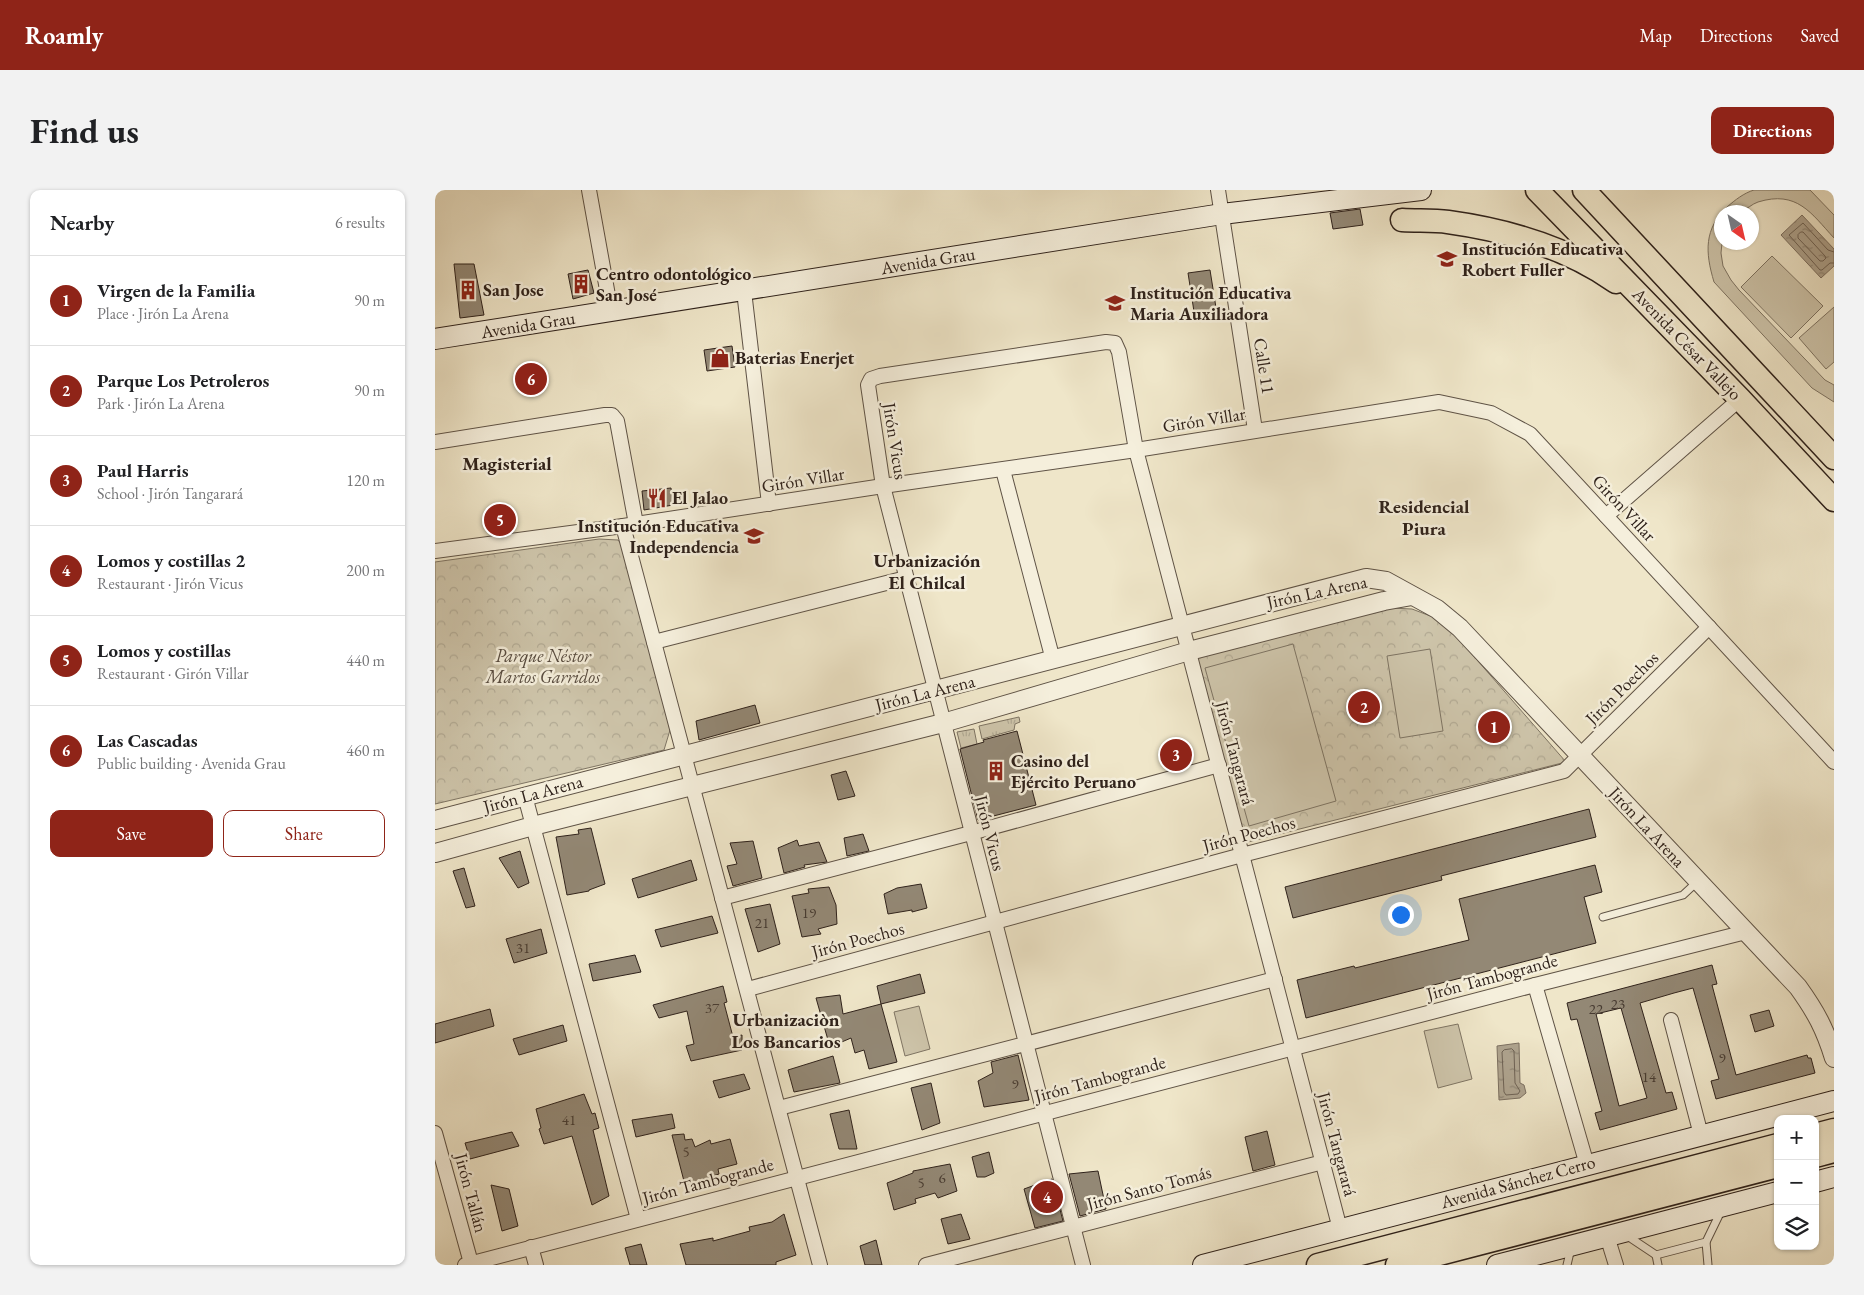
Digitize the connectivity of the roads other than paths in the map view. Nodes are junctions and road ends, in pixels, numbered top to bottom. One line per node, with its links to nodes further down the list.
1 (589, 190): 10 (street)
2 (1218, 190): 6 (street, Calle 11)
3 (1420, 190): 6 (main road, Avenida Grau)
4 (1537, 190): 9 (main road, Avenida César Vallejo)
5 (1584, 190): 16 (main road, Avenida César Vallejo)
6 (1222, 214): 8 (main road, Avenida Grau); 14 (street, Calle 11)
7 (1402, 220): 9 (main road)
8 (744, 290): 10 (main road, Avenida Grau); 21 (street)
9 (1649, 306): 13 (main road, Avenida César Vallejo)
10 (611, 312): 11 (main road, Avenida Grau)
11 (435, 339)
12 (1115, 343): 17 (street, Jirón Tangarará); 19 (street, Jirón Vicus)
13 (1740, 398): 20 (main road, Avenida César Vallejo); 22 (street)
14 (1255, 430): 17 (street, Girón Villar); 22 (street, Girón Villar)
15 (435, 442): 23 (street)
16 (1831, 449)
17 (1136, 450): 18 (street, Girón Villar); 27 (street, Jirón Tangarará)
18 (1003, 470): 19 (street, Girón Villar); 31 (street)
19 (883, 486): 21 (street, Girón Villar); 25 (street, Jirón Vicus)
20 (1834, 500)
21 (769, 504): 23 (street, Girón Villar)
22 (1606, 516): 28 (street, Girón Villar)
23 (630, 525): 24 (street, Girón Villar); 29 (street)
24 (435, 551)
25 (906, 578): 29 (street); 32 (street, Jirón Vicus)
26 (1412, 596): 27 (street, Jirón La Arena); 30 (street, Jirón La Arena); 35 (street, Jirón La Arena)
27 (1182, 625): 30 (street, Jirón Tangarará); 31 (street, Jirón La Arena)
28 (1709, 627): 35 (street, Jirón Poechos); 36 (street, Girón Villar)
29 (654, 642): 34 (street)
30 (1189, 651): 33 (street, Jirón La Arena); 37 (street, Jirón Tangarará)
31 (1053, 660): 32 (street, Jirón La Arena)
32 (935, 691): 33 (street, Jirón Vicus); 34 (street, Jirón La Arena)
33 (943, 723): 38 (street, Jirón La Arena); 42 (street, Jirón Vicus)
34 (684, 755): 38 (street); 39 (street, Jirón La Arena)
35 (1580, 756): 44 (street, Jirón Poechos); 45 (street, Jirón La Arena)
36 (1834, 762)
37 (1219, 765): 42 (street); 44 (street, Jirón Tangarará)
38 (692, 787): 41 (street, Jirón La Arena); 46 (street)
39 (525, 796): 40 (street, Jirón La Arena); 41 (street)
40 (435, 820)
41 (533, 826): 43 (street, Jirón La Arena); 75 (street)
42 (971, 833): 46 (street); 48 (street, Jirón Vicus)
43 (435, 853)
44 (1242, 855): 48 (street, Jirón Poechos); 50 (street, Jirón Tangarará)
45 (1698, 881): 47 (lane); 49 (street, Jirón La Arena)
46 (722, 898): 52 (street)
47 (1603, 917)
48 (993, 922): 52 (street, Jirón Poechos); 54 (street, Jirón Vicus)
49 (1746, 932): 51 (street, Jirón Tambogrande); 56 (street, Jirón La Arena)
50 (1275, 979): 54 (street); 55 (street, Jirón Tangarará)
51 (1535, 984): 55 (street, Jirón Tambogrande); 68 (street)
52 (748, 989): 58 (street)
53 (1671, 1020): 63 (street)
54 (1025, 1044): 58 (street); 59 (street, Jirón Vicus)
55 (1293, 1048): 59 (street, Jirón Tambogrande); 67 (street, Jirón Tangarará)
56 (1834, 1058)
57 (1834, 1101): 63 (main road, Avenida Sánchez Cerro)
58 (779, 1108): 70 (street)
59 (1043, 1113): 70 (street, Jirón Tambogrande); 76 (street, Jirón Vicus)
60 (1834, 1130): 62 (main road)
61 (435, 1133): 83 (street, Jirón Tallán)
62 (1819, 1134)
63 (1701, 1135): 68 (main road, Avenida Sánchez Cerro)
64 (1774, 1146): 89 (main road, Avenida Sánchez Cerro)
65 (1834, 1151): 66 (main road)
66 (1819, 1155)
67 (1323, 1162): 76 (street, Jirón Santo Tomás); 77 (street, Jirón Tangarará)
68 (1587, 1164): 77 (main road, Avenida Sánchez Cerro)
69 (1774, 1167): 90 (main road)
70 (797, 1177): 75 (street, Jirón Tambogrande); 85 (street)
71 (1834, 1177): 72 (main road)
72 (1819, 1181)
73 (1774, 1193): 74 (main road)
74 (1724, 1206): 78 (main road); 79 (lane)
75 (639, 1219): 80 (street, Jirón Tambogrande)
76 (1073, 1228): 86 (street, Jirón Santo Tomás); 87 (street, Jirón Vicus)
77 (1340, 1229): 88 (main road, Avenida Sánchez Cerro)
78 (1615, 1234): 81 (main road); 82 (lane); 92 (street)
79 (1707, 1242): 82 (lane); 94 (lane)
80 (531, 1247): 83 (street, Jirón Tambogrande); 84 (street)
81 (1569, 1255): 91 (main road)
82 (1656, 1255): 93 (lane)
83 (468, 1264)
84 (536, 1265)
85 (821, 1265)
86 (926, 1265)
87 (1083, 1265)
88 (1203, 1265)
89 (1318, 1265)
90 (1397, 1265)
91 (1498, 1265)
92 (1616, 1265)
93 (1659, 1265)
94 (1708, 1265)

